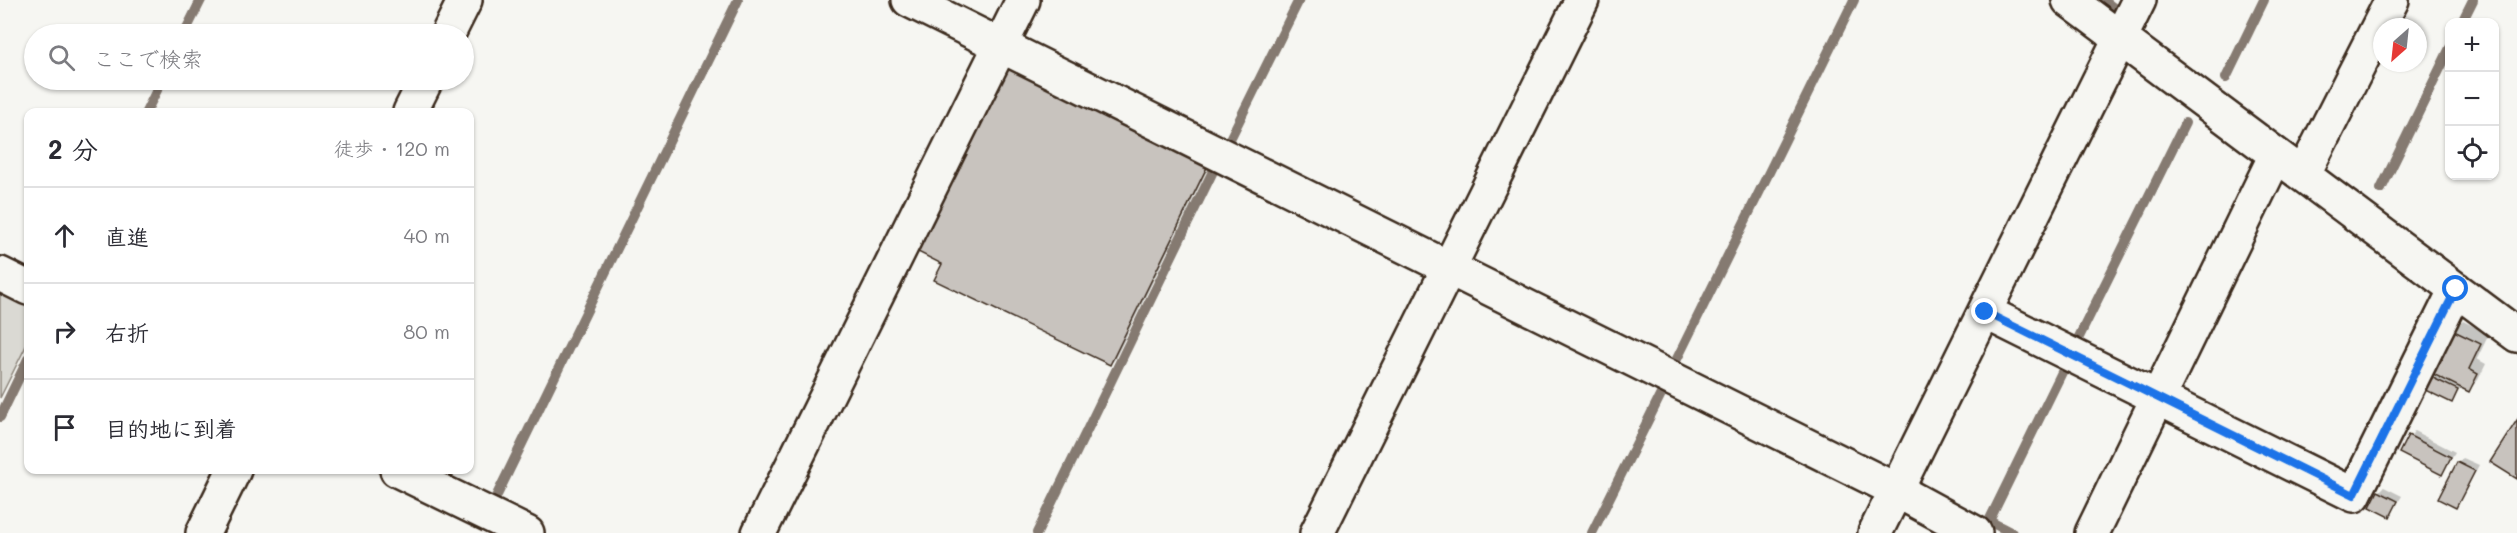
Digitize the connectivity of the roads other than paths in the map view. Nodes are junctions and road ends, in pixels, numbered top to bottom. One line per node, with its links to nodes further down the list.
1 (465, 0): 8 (street)
2 (909, 0): 10 (street)
3 (1023, 0): 10 (street)
4 (1582, 0): 15 (street)
5 (2069, 0): 9 (street)
6 (2139, 0): 9 (street)
7 (2391, 0): 14 (street)
8 (453, 24)
9 (2120, 38): 13 (street); 19 (street)
10 (1000, 45): 15 (street); 27 (street)
11 (421, 90): 12 (street)
12 (412, 108)
13 (2276, 155): 14 (street); 21 (street)
14 (2303, 175): 18 (street)
15 (1449, 269): 24 (street); 28 (street)
16 (0, 274): 17 (street)
17 (24, 286)
18 (2456, 289): 20 (street); 21 (street)
19 (1985, 312): 21 (street); 24 (street)
20 (2517, 335)
21 (2159, 398): 31 (street)
22 (232, 474): 25 (street)
23 (405, 474): 26 (street)
24 (1896, 490): 29 (street); 30 (street)
25 (203, 533)
26 (527, 533)
27 (759, 533)
28 (1317, 533)
29 (1875, 533)
30 (1975, 533)
31 (2092, 533)

